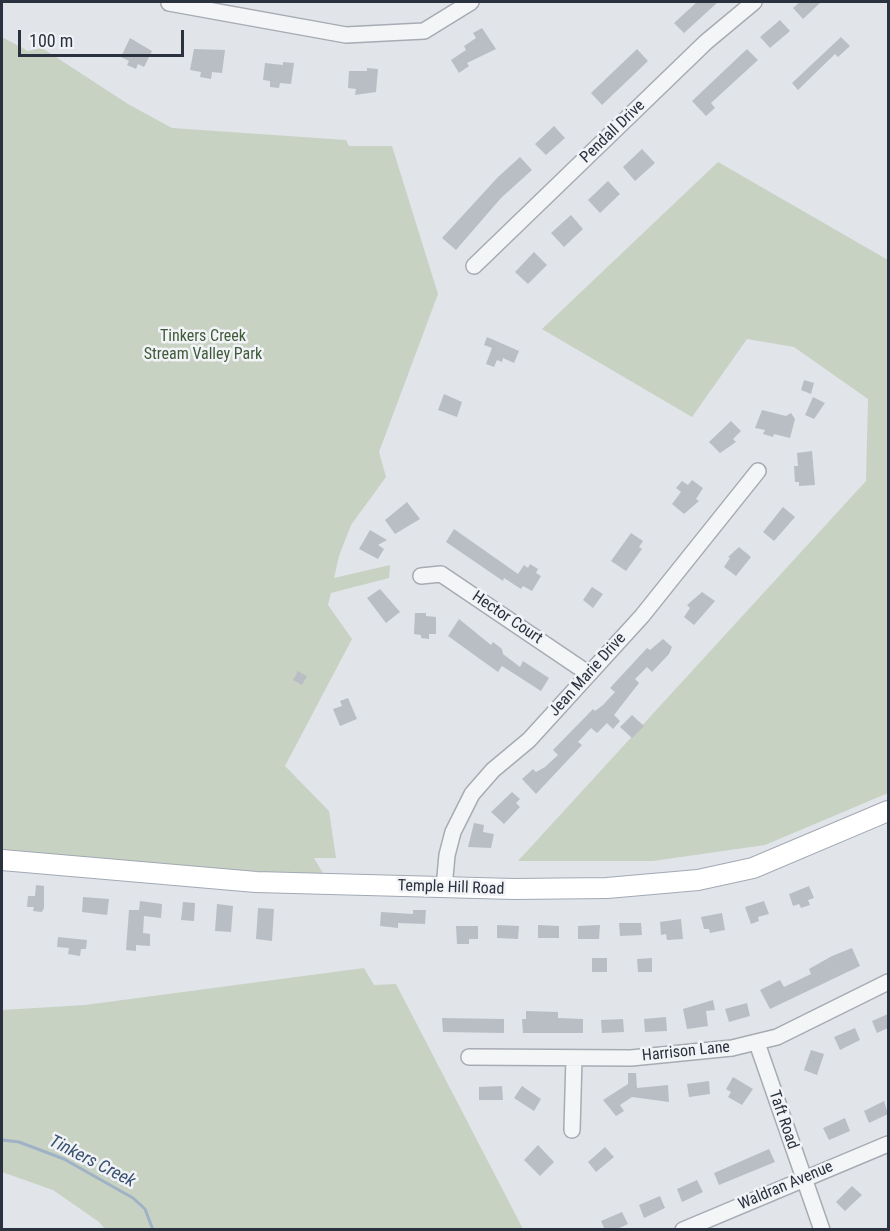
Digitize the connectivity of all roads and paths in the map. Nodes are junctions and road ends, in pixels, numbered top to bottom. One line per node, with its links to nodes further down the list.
1 (471, 2): 3 (street)
2 (754, 2): 4 (street, Pendall Drive)
3 (169, 3)
4 (474, 266)
5 (758, 471): 7 (street, Jean Marie Drive)
6 (421, 576): 7 (street, Hector Court)
7 (589, 674): 10 (street, Jean Marie Drive)
8 (888, 811): 10 (main road, Temple Hill Road)
9 (2, 860): 10 (main road, Temple Hill Road)
10 (444, 888)
11 (888, 982): 12 (street, Harrison Lane)
12 (757, 1043): 14 (street, Harrison Lane); 17 (street, Taft Road)
13 (469, 1056): 14 (street, Harrison Lane)
14 (574, 1058): 15 (street)
15 (572, 1130)
16 (888, 1144): 17 (street, Waldran Avenue)
17 (803, 1178): 18 (street, Waldran Avenue); 19 (street, Taft Road)
18 (683, 1230)
19 (822, 1230)

